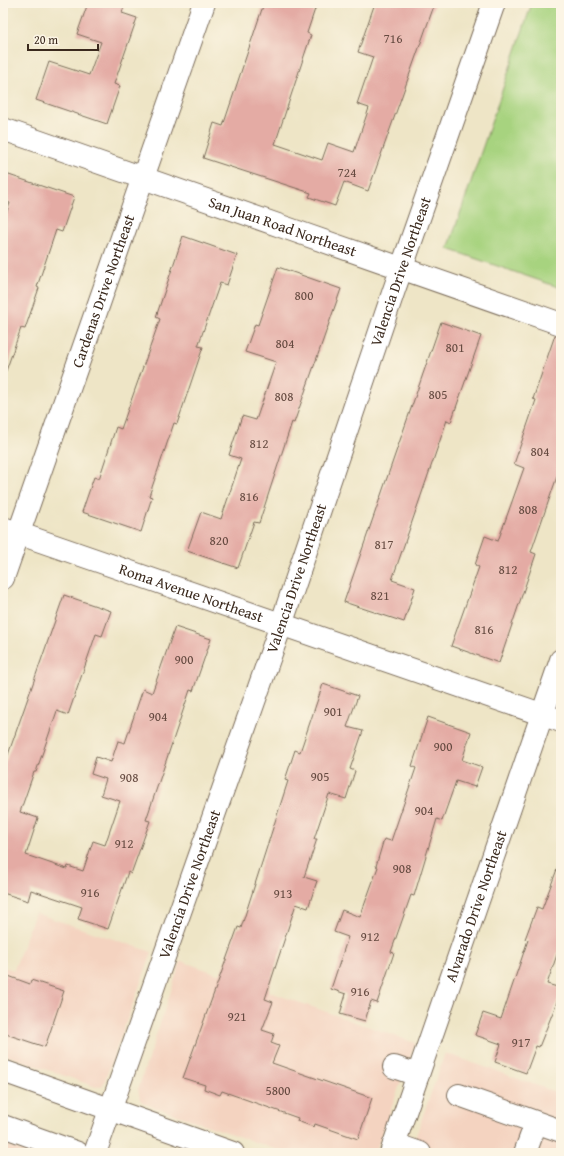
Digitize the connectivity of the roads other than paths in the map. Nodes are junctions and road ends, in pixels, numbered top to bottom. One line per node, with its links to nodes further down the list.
1 (204, 3): 4 (street, Cardenas Drive Northeast)
2 (494, 3): 5 (street, Valencia Drive Northeast)
3 (3, 129): 4 (street, San Juan Road Northeast)
4 (143, 179): 5 (street, San Juan Road Northeast); 7 (street, Cardenas Drive Northeast)
5 (402, 267): 6 (street, San Juan Road Northeast); 9 (street, Valencia Drive Northeast)
6 (561, 324)
7 (11, 530): 8 (street, Cardenas Drive Northeast); 9 (street, Roma Avenue Northeast)
8 (3, 578)
9 (281, 625): 11 (street, Roma Avenue Northeast); 16 (street, Valencia Drive Northeast)
10 (561, 660): 11 (street, Alvarado Drive Northeast)
11 (551, 718): 14 (street, Alvarado Drive Northeast)
12 (394, 1067): 14 (street)
13 (3, 1071): 16 (street)
14 (418, 1075): 20 (street, Alvarado Drive Northeast)
15 (459, 1095): 17 (street)
16 (111, 1110): 22 (street, Valencia Drive Northeast); 23 (street)
17 (536, 1123): 19 (street); 25 (street)
18 (3, 1126): 21 (street)
19 (561, 1132)
20 (392, 1148): 24 (street)
21 (78, 1153)
22 (95, 1153)
23 (233, 1153)
24 (420, 1153)
25 (525, 1153)

